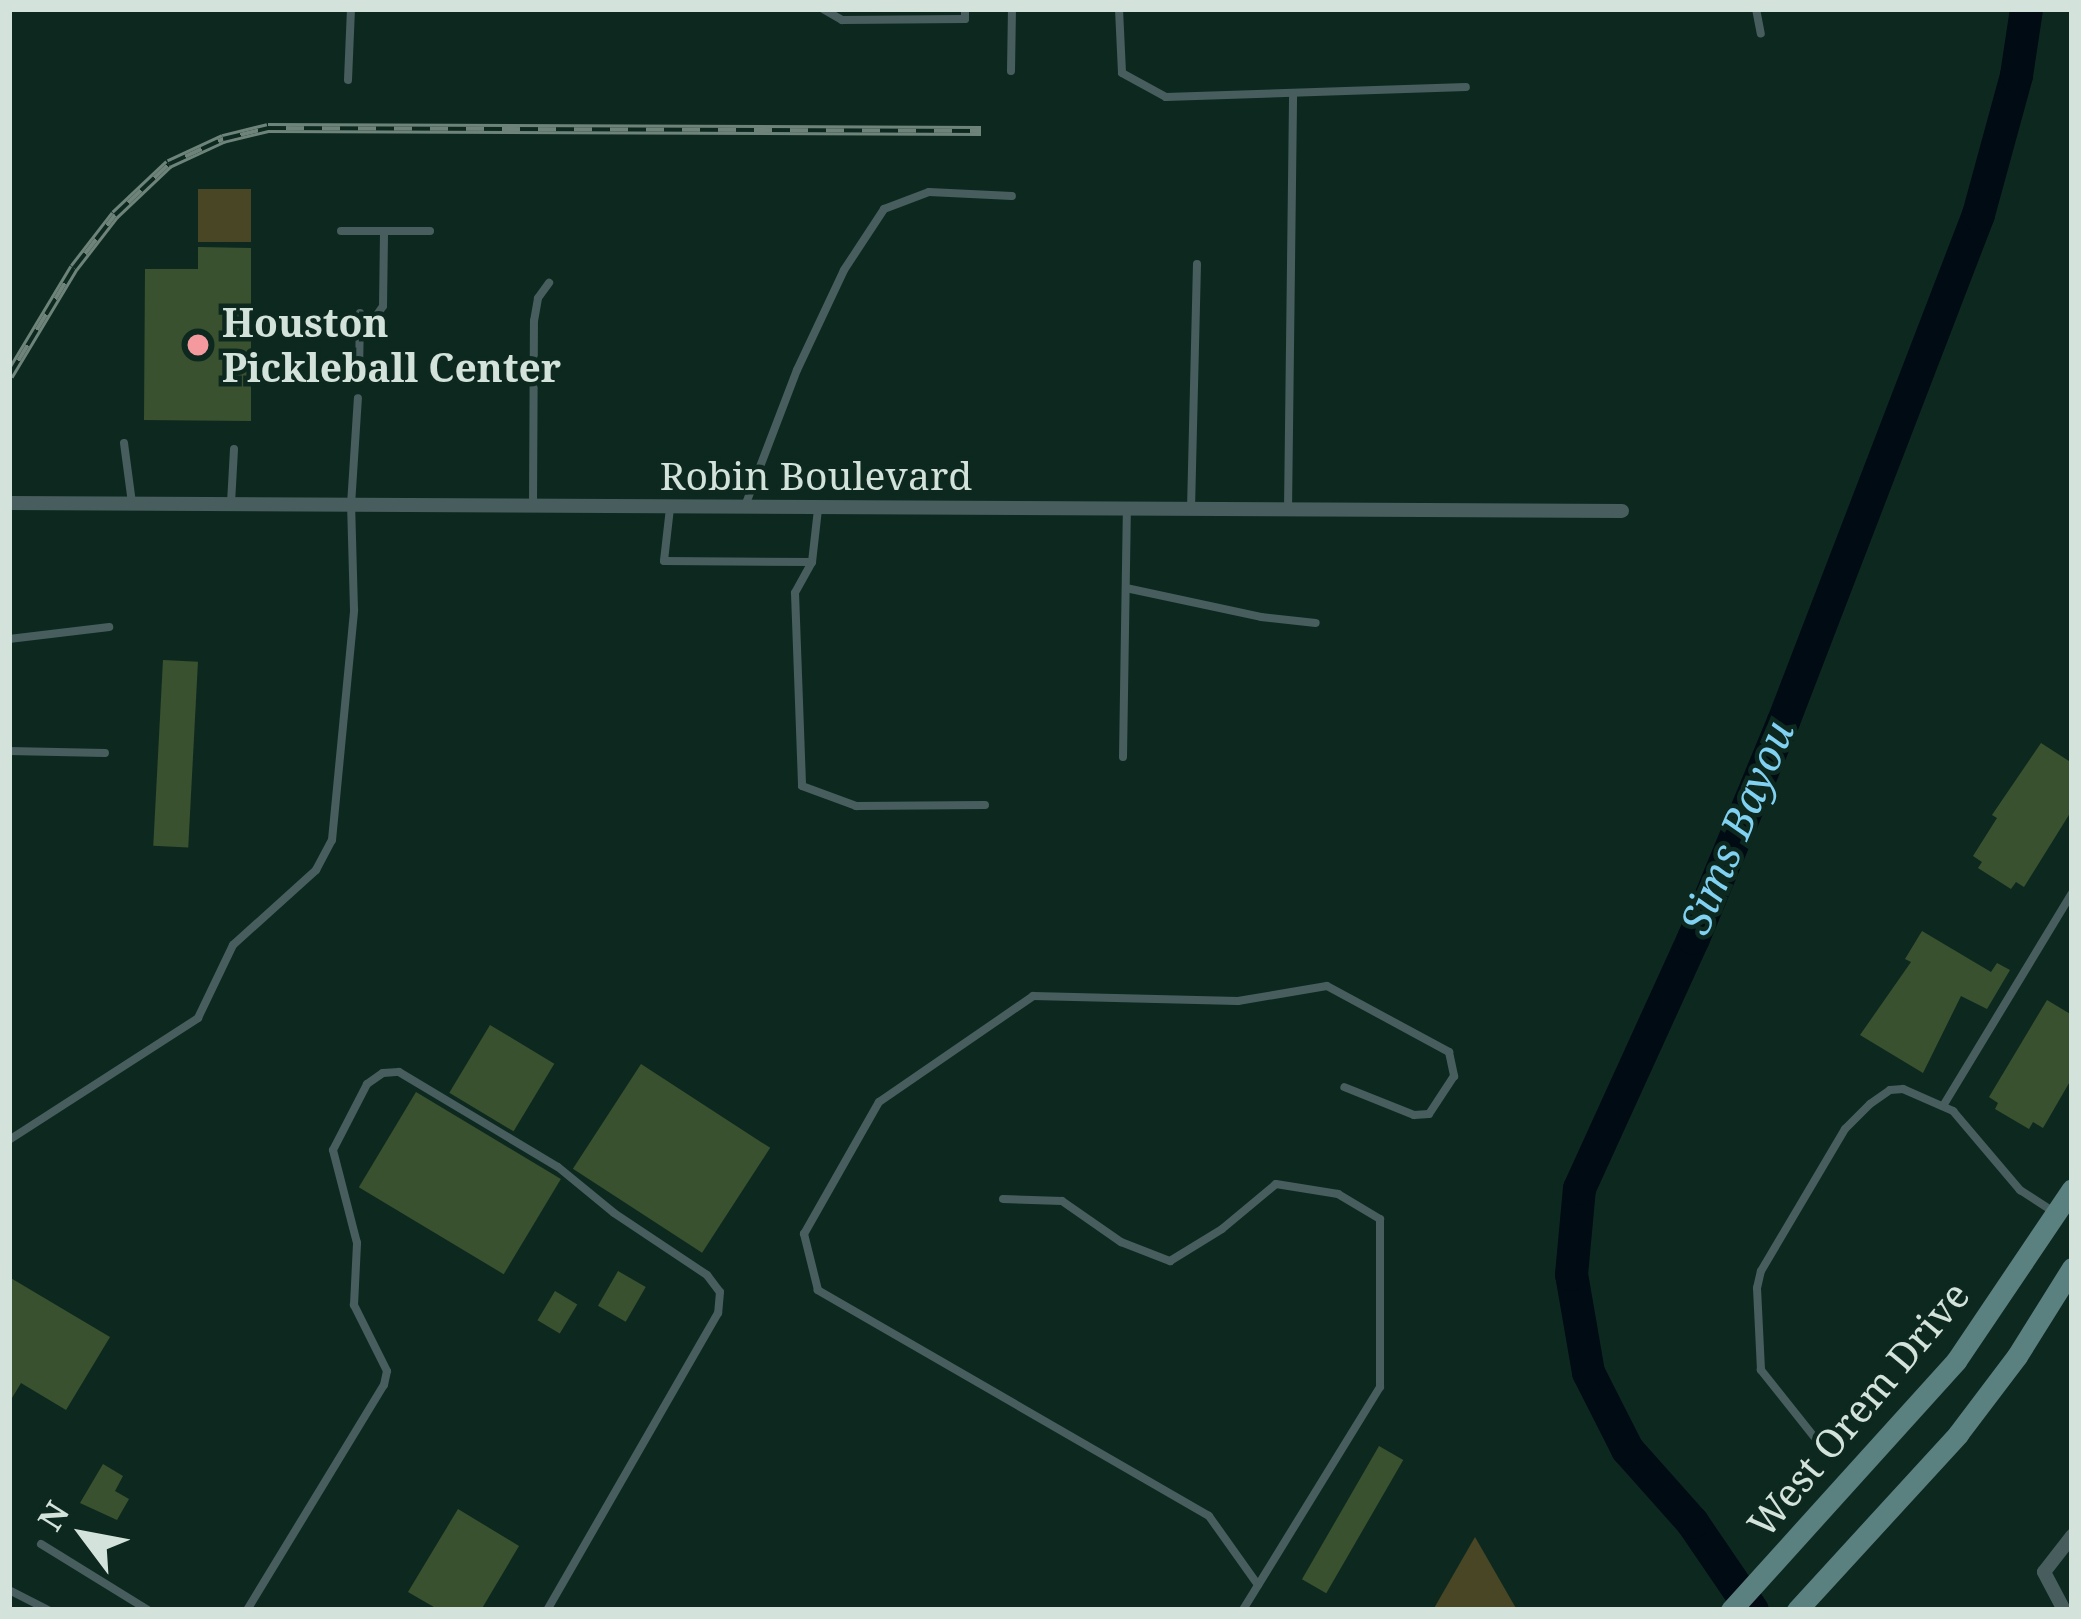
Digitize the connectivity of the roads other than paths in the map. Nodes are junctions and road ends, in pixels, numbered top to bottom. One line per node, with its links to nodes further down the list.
1 (351, 9): 9 (lane)
2 (823, 9): 3 (lane)
3 (965, 9)
4 (1012, 9): 8 (lane)
5 (1119, 9): 11 (lane)
6 (1756, 9): 7 (lane)
7 (1760, 34)
8 (1011, 71)
9 (348, 80)
10 (1466, 87): 11 (lane)
11 (1293, 93): 34 (lane)
12 (1012, 196): 30 (lane)
13 (341, 231): 14 (lane)
14 (384, 231): 15 (lane); 19 (lane)
15 (430, 231)
16 (1197, 263): 33 (lane)
17 (548, 283): 28 (lane)
18 (360, 313): 19 (lane)
19 (360, 339): 20 (lane)
20 (358, 376)
21 (358, 398): 27 (lane)
22 (124, 443): 25 (lane)
23 (234, 449): 26 (lane)
24 (9, 503): 25 (street, Robin Boulevard)
25 (132, 504): 26 (street, Robin Boulevard)
26 (231, 504): 27 (street, Robin Boulevard)
27 (351, 505): 28 (street, Robin Boulevard); 48 (lane)
28 (533, 506): 29 (street, Robin Boulevard)
29 (670, 507): 30 (street, Robin Boulevard); 36 (lane)
30 (744, 507): 31 (street, Robin Boulevard)
31 (818, 508): 32 (street, Robin Boulevard); 36 (lane)
32 (1127, 510): 33 (street, Robin Boulevard); 37 (lane)
33 (1191, 510): 34 (street, Robin Boulevard)
34 (1288, 511): 35 (street, Robin Boulevard)
35 (1622, 511)
36 (812, 562): 44 (lane)
37 (1126, 588): 38 (lane); 43 (lane)
38 (1316, 622)
39 (110, 627): 40 (lane)
40 (9, 639)
41 (9, 751): 42 (lane)
42 (105, 753)
43 (1123, 757)
44 (985, 805)
45 (2072, 892): 47 (lane)
46 (1344, 1087): 56 (lane)
47 (1943, 1106): 51 (lane); 53 (lane)
48 (9, 1140)
49 (2072, 1189): 51 (main road, West Orem Drive)
50 (1003, 1198): 56 (lane)
51 (2065, 1218): 64 (main road, West Orem Drive)
52 (2072, 1268): 65 (main road)
53 (1823, 1448)
54 (2072, 1537): 66 (street)
55 (41, 1544): 60 (lane)
56 (1258, 1585): 58 (lane)
57 (9, 1590): 59 (lane)
58 (1245, 1607): 63 (lane)
59 (49, 1610)
60 (148, 1610)
61 (247, 1610): 62 (lane)
62 (547, 1610)
63 (1256, 1610)
64 (1731, 1610)
65 (1797, 1610)
66 (2064, 1610)

